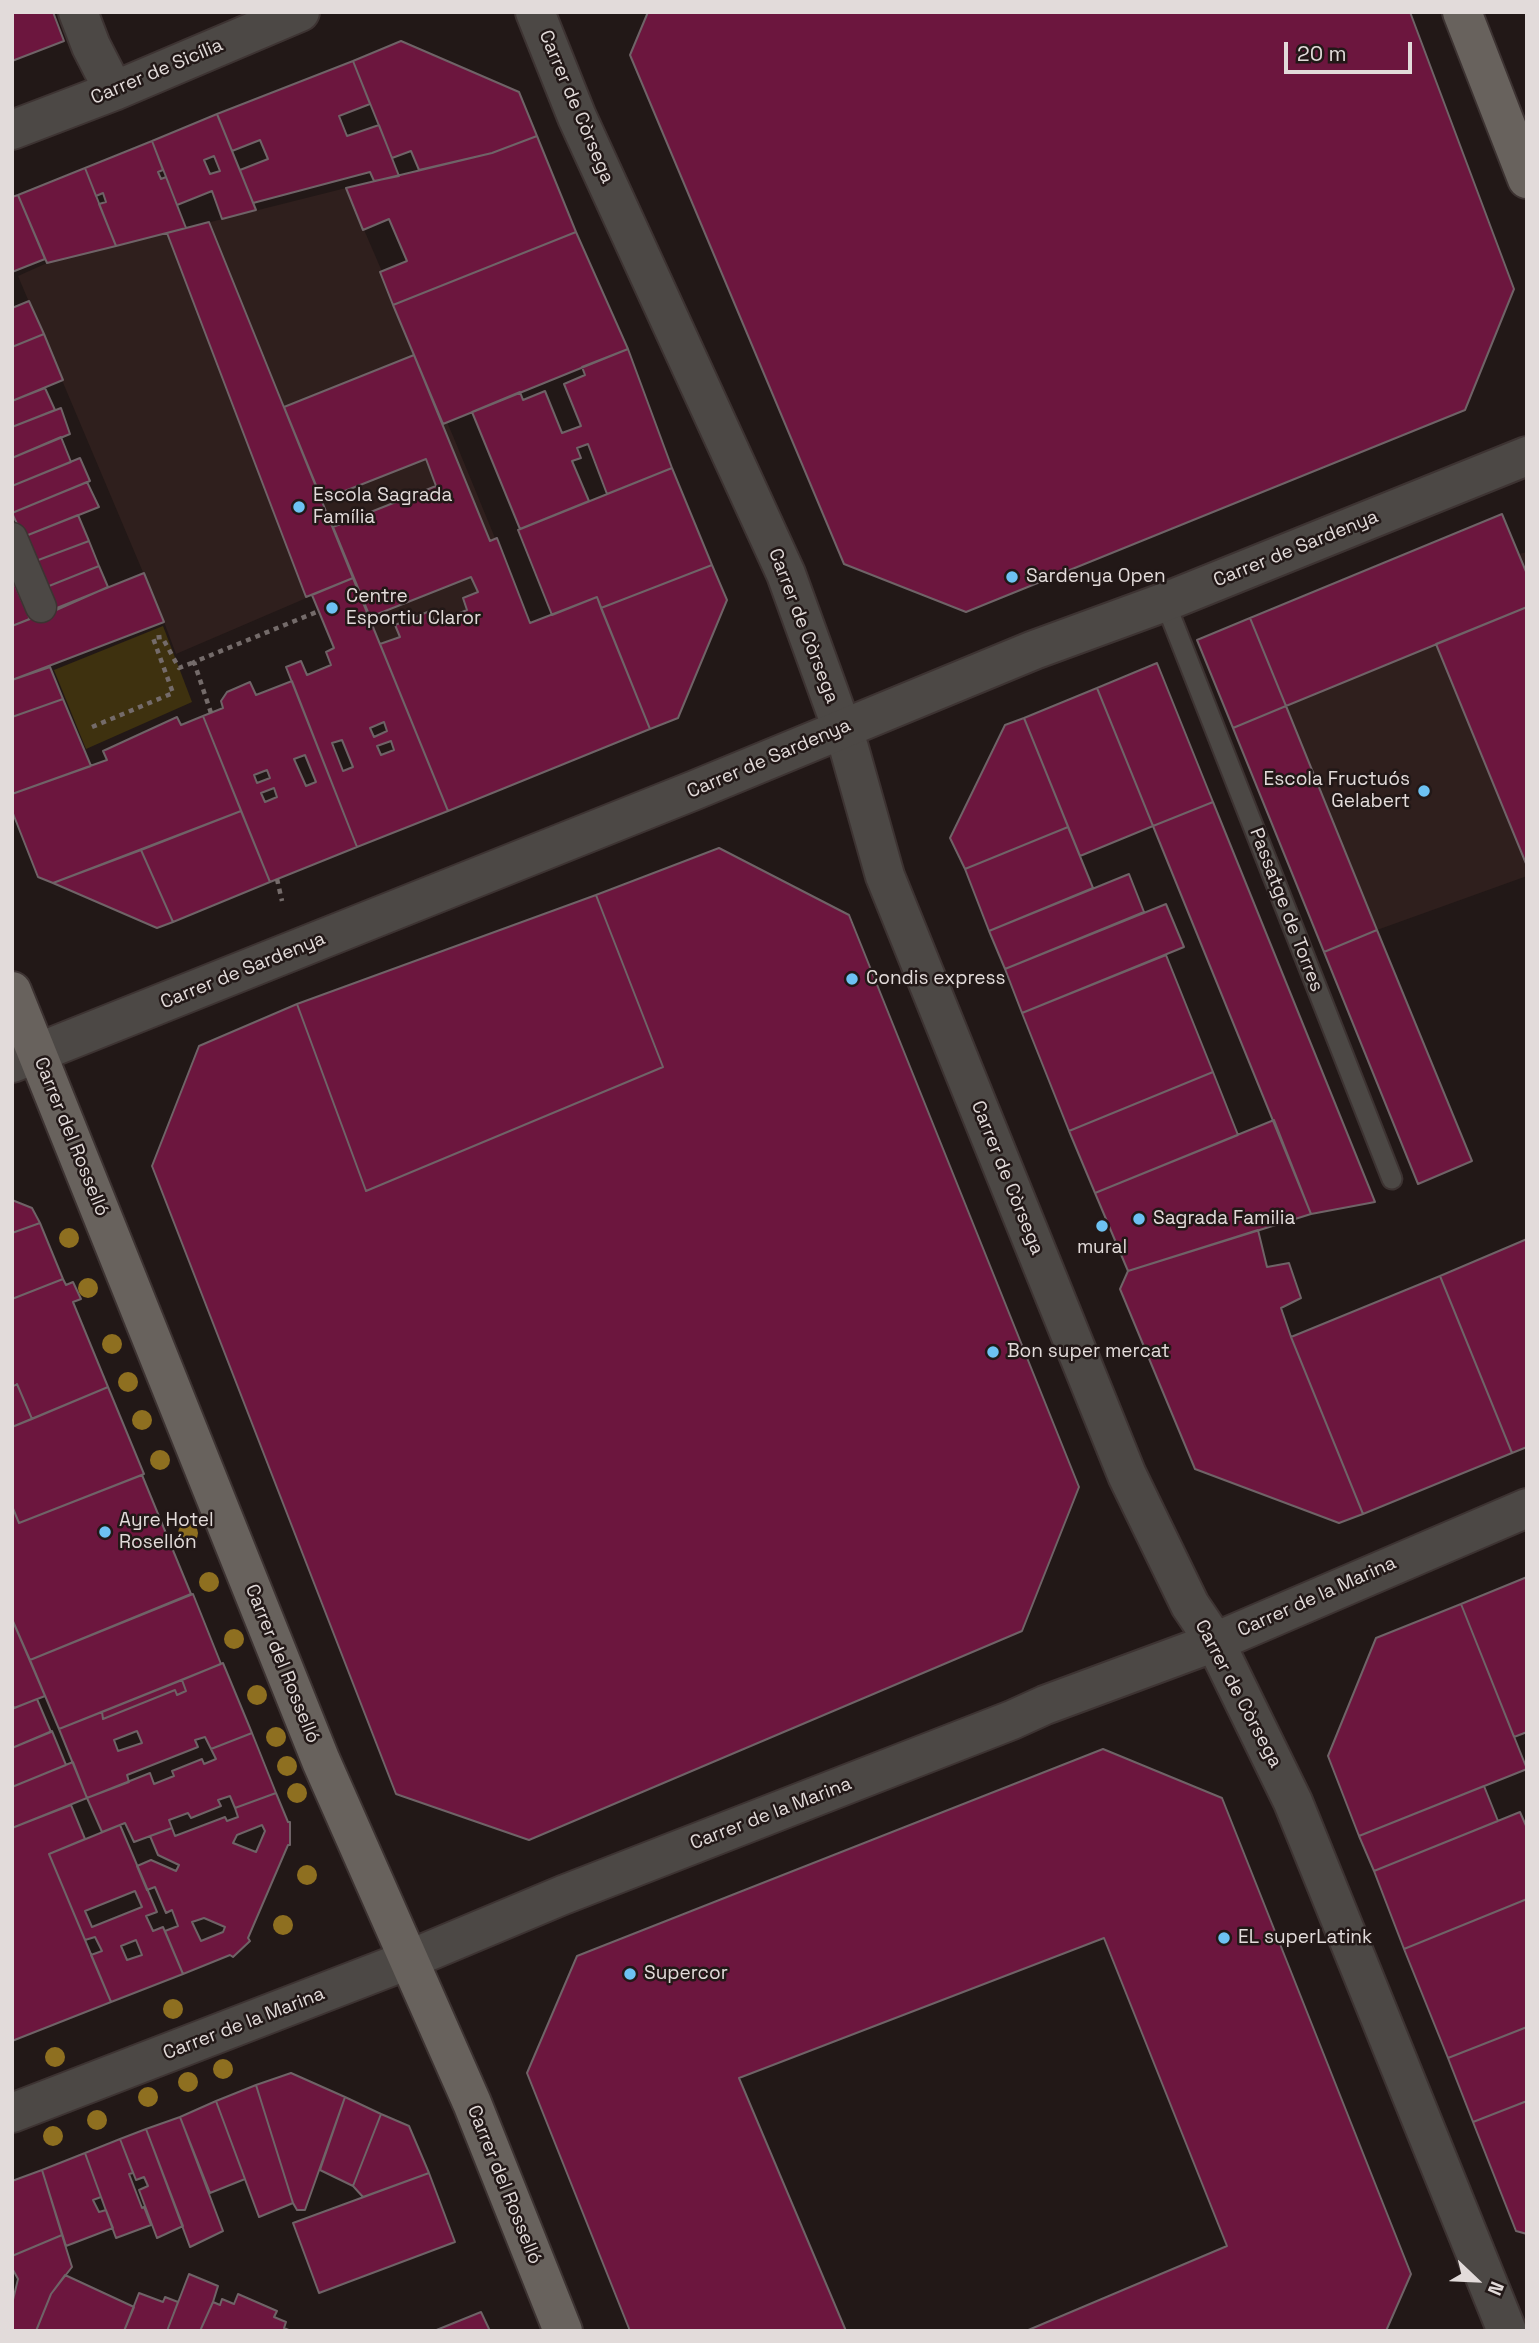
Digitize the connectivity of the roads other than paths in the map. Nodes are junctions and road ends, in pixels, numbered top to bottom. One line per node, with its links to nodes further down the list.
1 (78, 12): 5 (street)
2 (300, 12): 5 (street, Carrer de Sicília)
3 (535, 12): 12 (street, Carrer de Còrsega)
4 (1462, 12): 7 (main road)
5 (114, 91): 6 (street, Carrer de Sicília)
6 (12, 130)
7 (1527, 179)
8 (1527, 456): 10 (street, Carrer de Sardenya)
9 (12, 537): 11 (street)
10 (1165, 602): 12 (street, Carrer de Sardenya); 15 (lane, Passatge de Torres)
11 (41, 607)
12 (842, 729): 14 (street, Carrer de Sardenya); 17 (street, Carrer de Còrsega)
13 (12, 991): 14 (main road, Carrer del Rosselló)
14 (24, 1058): 18 (main road, Carrer del Rosselló)
15 (1392, 1179)
16 (1527, 1508): 17 (street, Carrer de la Marina)
17 (1215, 1642): 18 (street, Carrer de la Marina); 21 (street, Carrer de Còrsega)
18 (408, 1959): 19 (street, Carrer de la Marina); 20 (main road, Carrer del Rosselló)
19 (12, 2113)
20 (563, 2331)
21 (1507, 2331)

